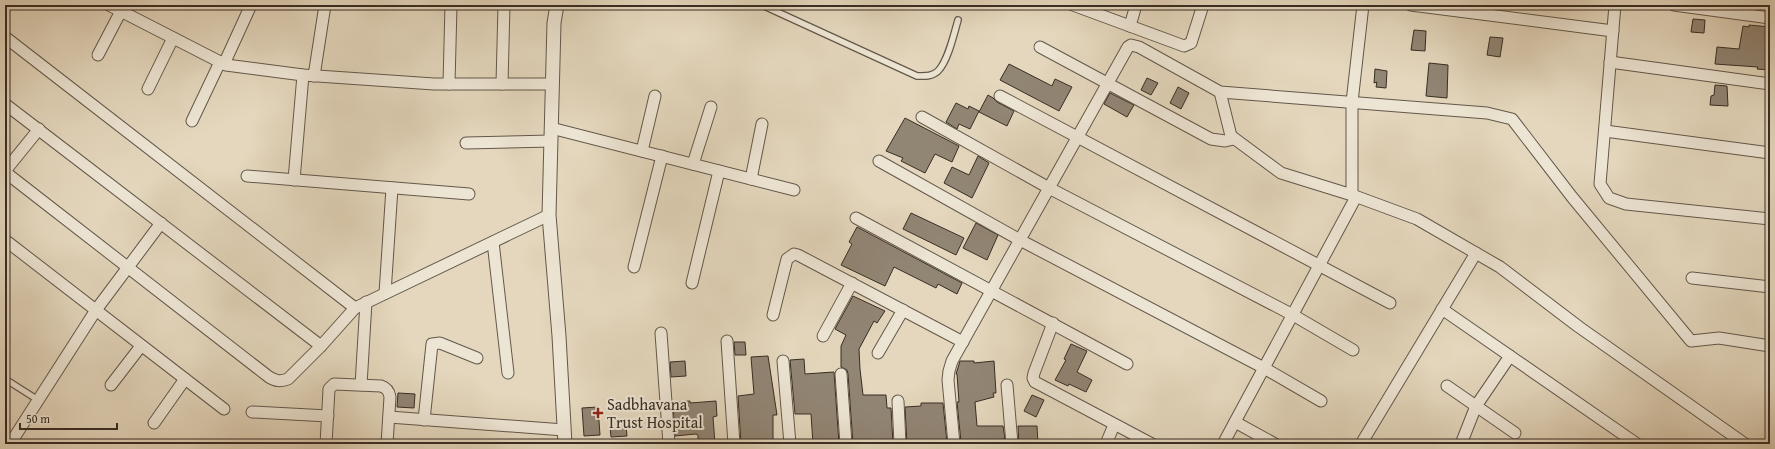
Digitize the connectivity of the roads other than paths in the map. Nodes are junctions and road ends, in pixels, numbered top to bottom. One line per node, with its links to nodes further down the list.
1 (109, 5): 15 (street)
2 (251, 5): 25 (street)
3 (325, 5): 26 (street)
4 (451, 5): 28 (street)
5 (504, 5): 29 (street)
6 (557, 5): 30 (street)
7 (762, 5): 17 (lane)
8 (1073, 5): 18 (street)
9 (1136, 5): 18 (street)
10 (1203, 5): 18 (street)
11 (1363, 5): 36 (street)
12 (1411, 5): 19 (street)
13 (1615, 5): 19 (street)
14 (1674, 5): 16 (street)
15 (121, 11): 21 (street); 23 (street)
16 (1770, 18)
17 (958, 20)
18 (1130, 26)
19 (1613, 31): 24 (street)
20 (5, 37): 82 (street)
21 (173, 38): 25 (street); 32 (street)
22 (1040, 47): 27 (street)
23 (98, 55)
24 (1610, 62): 31 (street); 43 (street)
25 (222, 63): 26 (street); 40 (street)
26 (308, 76): 28 (street); 57 (street)
27 (1108, 83): 33 (street); 45 (street); 46 (street)
28 (449, 84): 29 (street)
29 (502, 84): 30 (street)
30 (552, 84): 44 (street)
31 (1770, 84)
32 (148, 89)
33 (1220, 92): 36 (street); 46 (street)
34 (655, 96): 48 (street)
35 (1000, 96): 45 (street)
36 (1352, 102): 62 (street); 95 (street)
37 (5, 104): 42 (street)
38 (711, 107): 52 (street)
39 (922, 117): 59 (street)
40 (192, 121)
41 (762, 124): 56 (street)
42 (39, 129): 54 (street); 66 (street)
43 (1604, 131): 49 (street); 65 (street)
44 (551, 134): 47 (street); 48 (street); 63 (street)
45 (1078, 137): 59 (street); 71 (street)
46 (1234, 138): 62 (street)
47 (466, 143)
48 (642, 151): 50 (street)
49 (1770, 153)
50 (662, 156): 52 (street); 72 (street)
51 (879, 161): 68 (street)
52 (693, 164): 53 (street)
53 (719, 170): 56 (street); 75 (street)
54 (5, 171): 73 (street)
55 (247, 176): 57 (street)
56 (751, 179): 60 (street)
57 (294, 180): 58 (street)
58 (392, 188): 61 (street); 79 (street)
59 (1049, 188): 68 (street); 87 (street)
60 (794, 190)
61 (468, 194)
62 (1354, 196): 70 (street); 71 (street)
63 (549, 215): 69 (street); 123 (street)
64 (856, 218): 78 (street)
65 (1770, 219)
66 (161, 223): 73 (street); 94 (street)
67 (5, 240): 84 (street)
68 (1020, 240): 78 (street); 102 (street)
69 (493, 242): 79 (street); 103 (street)
70 (1476, 253): 83 (street); 144 (street)
71 (1320, 265): 81 (street); 87 (street)
72 (634, 267)
73 (128, 268): 84 (street); 94 (street)
74 (1692, 278): 77 (street)
75 (692, 283)
76 (852, 283): 85 (street); 86 (street); 90 (street)
77 (1770, 287)
78 (992, 290): 88 (street); 92 (street)
79 (385, 293): 80 (street)
80 (366, 302): 82 (street); 108 (street)
81 (1390, 303)
82 (355, 308): 94 (street)
83 (1442, 309): 98 (street); 141 (street)
84 (96, 310): 93 (street); 111 (street)
85 (903, 310): 92 (street); 97 (street)
86 (773, 315)
87 (1293, 315): 96 (street); 102 (street)
88 (1053, 323): 101 (street); 122 (street)
89 (661, 333): 130 (street)
90 (823, 336)
91 (727, 341): 131 (street)
92 (963, 342): 135 (street)
93 (141, 346): 106 (street); 107 (street)
94 (321, 346)
95 (1770, 346)
96 (1353, 350)
97 (878, 353)
98 (1510, 356): 114 (street); 125 (street)
99 (477, 358): 119 (street)
100 (783, 360): 132 (street)
101 (1127, 364)
102 (1264, 368): 113 (street); 120 (street)
103 (508, 372)
104 (841, 374): 133 (street)
105 (5, 379): 111 (lane)
106 (185, 379): 115 (street); 121 (street)
107 (111, 385)
108 (361, 385): 117 (street); 118 (street)
109 (1007, 385): 136 (street)
110 (1447, 386): 114 (street)
111 (38, 400): 126 (street)
112 (898, 401): 134 (street)
113 (1321, 401)
114 (1476, 406): 124 (street); 142 (street)
115 (224, 409)
116 (252, 412): 117 (street)
117 (328, 416): 127 (street)
118 (389, 417): 119 (street); 128 (street)
119 (424, 420): 123 (street)
120 (1235, 422): 139 (street); 140 (street)
121 (154, 423)
122 (1114, 425): 137 (street); 138 (street)
123 (564, 430): 129 (street)
124 (1515, 433)
125 (1635, 443): 143 (street)
126 (10, 444)
127 (326, 444)
128 (387, 444)
129 (565, 444)
130 (669, 444)
131 (734, 444)
132 (790, 444)
133 (846, 444)
134 (900, 444)
135 (954, 444)
136 (1012, 444)
137 (1106, 444)
138 (1152, 444)
139 (1223, 444)
140 (1275, 444)
141 (1361, 444)
142 (1461, 444)
143 (1621, 444)
144 (1745, 444)

